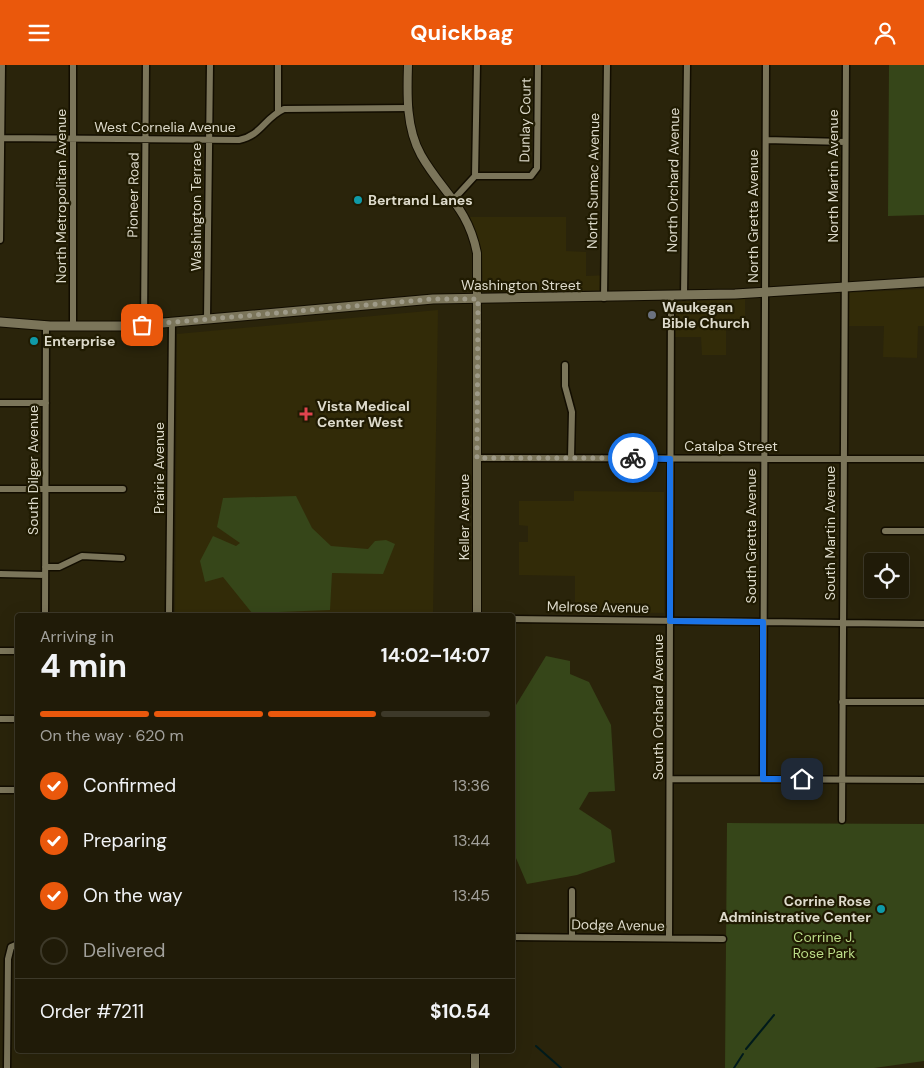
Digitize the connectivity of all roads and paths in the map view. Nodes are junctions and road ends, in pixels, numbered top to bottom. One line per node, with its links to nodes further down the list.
1 (2, 65): 15 (street)
2 (74, 65): 16 (street, North Metropolitan Avenue)
3 (146, 65): 17 (street, Pioneer Road)
4 (210, 65): 18 (street, Washington Terrace)
5 (278, 65): 14 (street)
6 (408, 65): 13 (street, Keller Avenue)
7 (477, 65): 21 (street)
8 (538, 65): 21 (street, Dunlay Court)
9 (607, 65): 29 (street, North Sumac Avenue)
10 (687, 65): 28 (street, North Orchard Avenue)
11 (766, 65): 19 (street, North Gretta Avenue)
12 (846, 65): 20 (street, North Martin Avenue)
13 (409, 109): 14 (street); 22 (street, Keller Avenue)
14 (278, 112): 18 (street, West Cornelia Avenue)
15 (0, 138): 16 (street, West Cornelia Avenue); 23 (street)
16 (73, 139): 17 (street, West Cornelia Avenue); 36 (street, North Metropolitan Avenue)
17 (146, 139): 18 (street, West Cornelia Avenue); 34 (street, Pioneer Road)
18 (209, 140): 31 (street, Washington Terrace)
19 (766, 141): 20 (street); 26 (street, North Gretta Avenue)
20 (845, 142): 25 (street, North Martin Avenue)
21 (475, 176): 22 (street)
22 (454, 199): 30 (street, Keller Avenue)
23 (0, 240)
24 (924, 283): 25 (main road, Washington Street)
25 (844, 287): 26 (main road, Washington Street); 44 (street, South Martin Avenue)
26 (765, 292): 28 (main road, Washington Street); 43 (street, South Gretta Avenue)
27 (672, 296): 28 (main road, Washington Street); 29 (main road, Washington Street); 42 (street, South Orchard Avenue)
28 (684, 296)
29 (604, 298): 30 (main road, Washington Street)
30 (478, 299): 31 (main road, Washington Street); 40 (street, Keller Avenue)
31 (207, 319): 33 (main road, Washington Street)
32 (0, 321): 35 (main road, Washington Street)
33 (172, 323): 34 (main road, Washington Street); 55 (street, Prairie Avenue)
34 (144, 325): 36 (main road, Washington Street)
35 (46, 326): 36 (main road, Washington Street); 39 (street, South Dilger Avenue)
36 (73, 326)
37 (565, 365): 41 (street)
38 (0, 403): 39 (street)
39 (46, 403): 47 (street, South Dilger Avenue)
40 (477, 458): 41 (street, Catalpa Street); 56 (street, Keller Avenue)
41 (572, 458): 42 (street, Catalpa Street)
42 (670, 459): 43 (street, Catalpa Street); 58 (street, South Orchard Avenue)
43 (764, 459): 44 (street, Catalpa Street); 59 (street, South Gretta Avenue)
44 (843, 459): 45 (street, Catalpa Street); 60 (street, South Martin Avenue)
45 (924, 459)
46 (0, 489): 47 (street)
47 (46, 489): 48 (street); 52 (street, South Dilger Avenue)
48 (122, 489)
49 (885, 531): 50 (street)
50 (924, 531)
51 (122, 558): 52 (street)
52 (45, 571): 53 (street); 54 (street, South Dilger Avenue)
53 (0, 574)
54 (45, 613)
55 (169, 613)
56 (477, 613)
57 (515, 619): 58 (street, Melrose Avenue)
58 (670, 621): 59 (street, Melrose Avenue); 68 (street, South Orchard Avenue)
59 (763, 622): 60 (street, Melrose Avenue); 69 (street, South Gretta Avenue)
60 (843, 623): 61 (street, Melrose Avenue); 64 (street, South Martin Avenue)
61 (924, 624)
62 (0, 651): 63 (street)
63 (15, 651)
64 (842, 702): 65 (street); 70 (street, South Martin Avenue)
65 (924, 702)
66 (0, 719): 67 (street)
67 (15, 719)
68 (670, 779): 69 (street); 78 (street, South Orchard Avenue)
69 (763, 779): 70 (street)
70 (842, 780): 71 (street); 74 (street, South Martin Avenue)
71 (924, 780)
72 (0, 790): 73 (street)
73 (15, 790)
74 (842, 820)
75 (572, 891): 77 (street)
76 (515, 937): 77 (street, Dodge Avenue)
77 (572, 937): 78 (street, Dodge Avenue)
78 (669, 938): 79 (street, Dodge Avenue)
79 (723, 939)
80 (15, 945): 82 (street)
81 (475, 1053): 83 (street)
82 (7, 1068)
83 (474, 1068)

